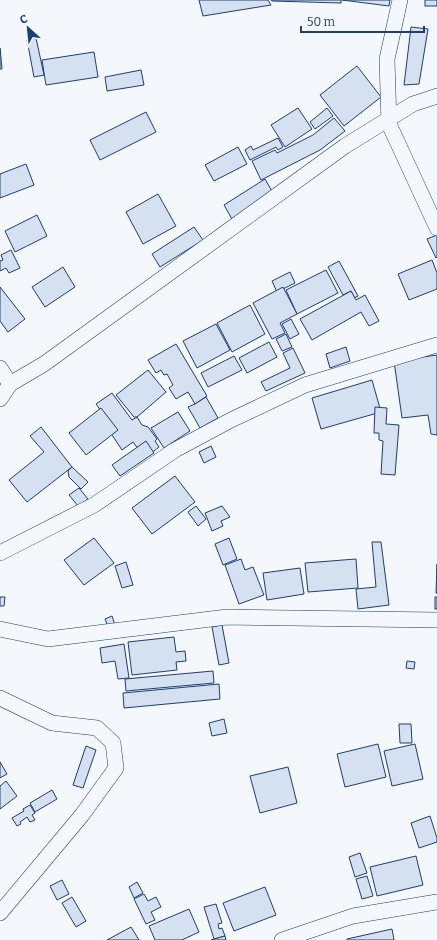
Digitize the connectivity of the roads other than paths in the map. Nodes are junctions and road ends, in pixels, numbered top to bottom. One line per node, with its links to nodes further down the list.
1 (400, 0): 3 (street)
2 (437, 96): 3 (street)
3 (388, 119): 4 (street); 7 (street)
4 (437, 228)
5 (437, 345): 9 (street)
6 (0, 368): 7 (street)
7 (10, 384): 8 (street)
8 (0, 399)
9 (0, 554)
10 (437, 620): 11 (street)
11 (0, 629)
12 (0, 698): 14 (street)
13 (437, 902): 15 (street)
14 (0, 913)
15 (282, 940)

